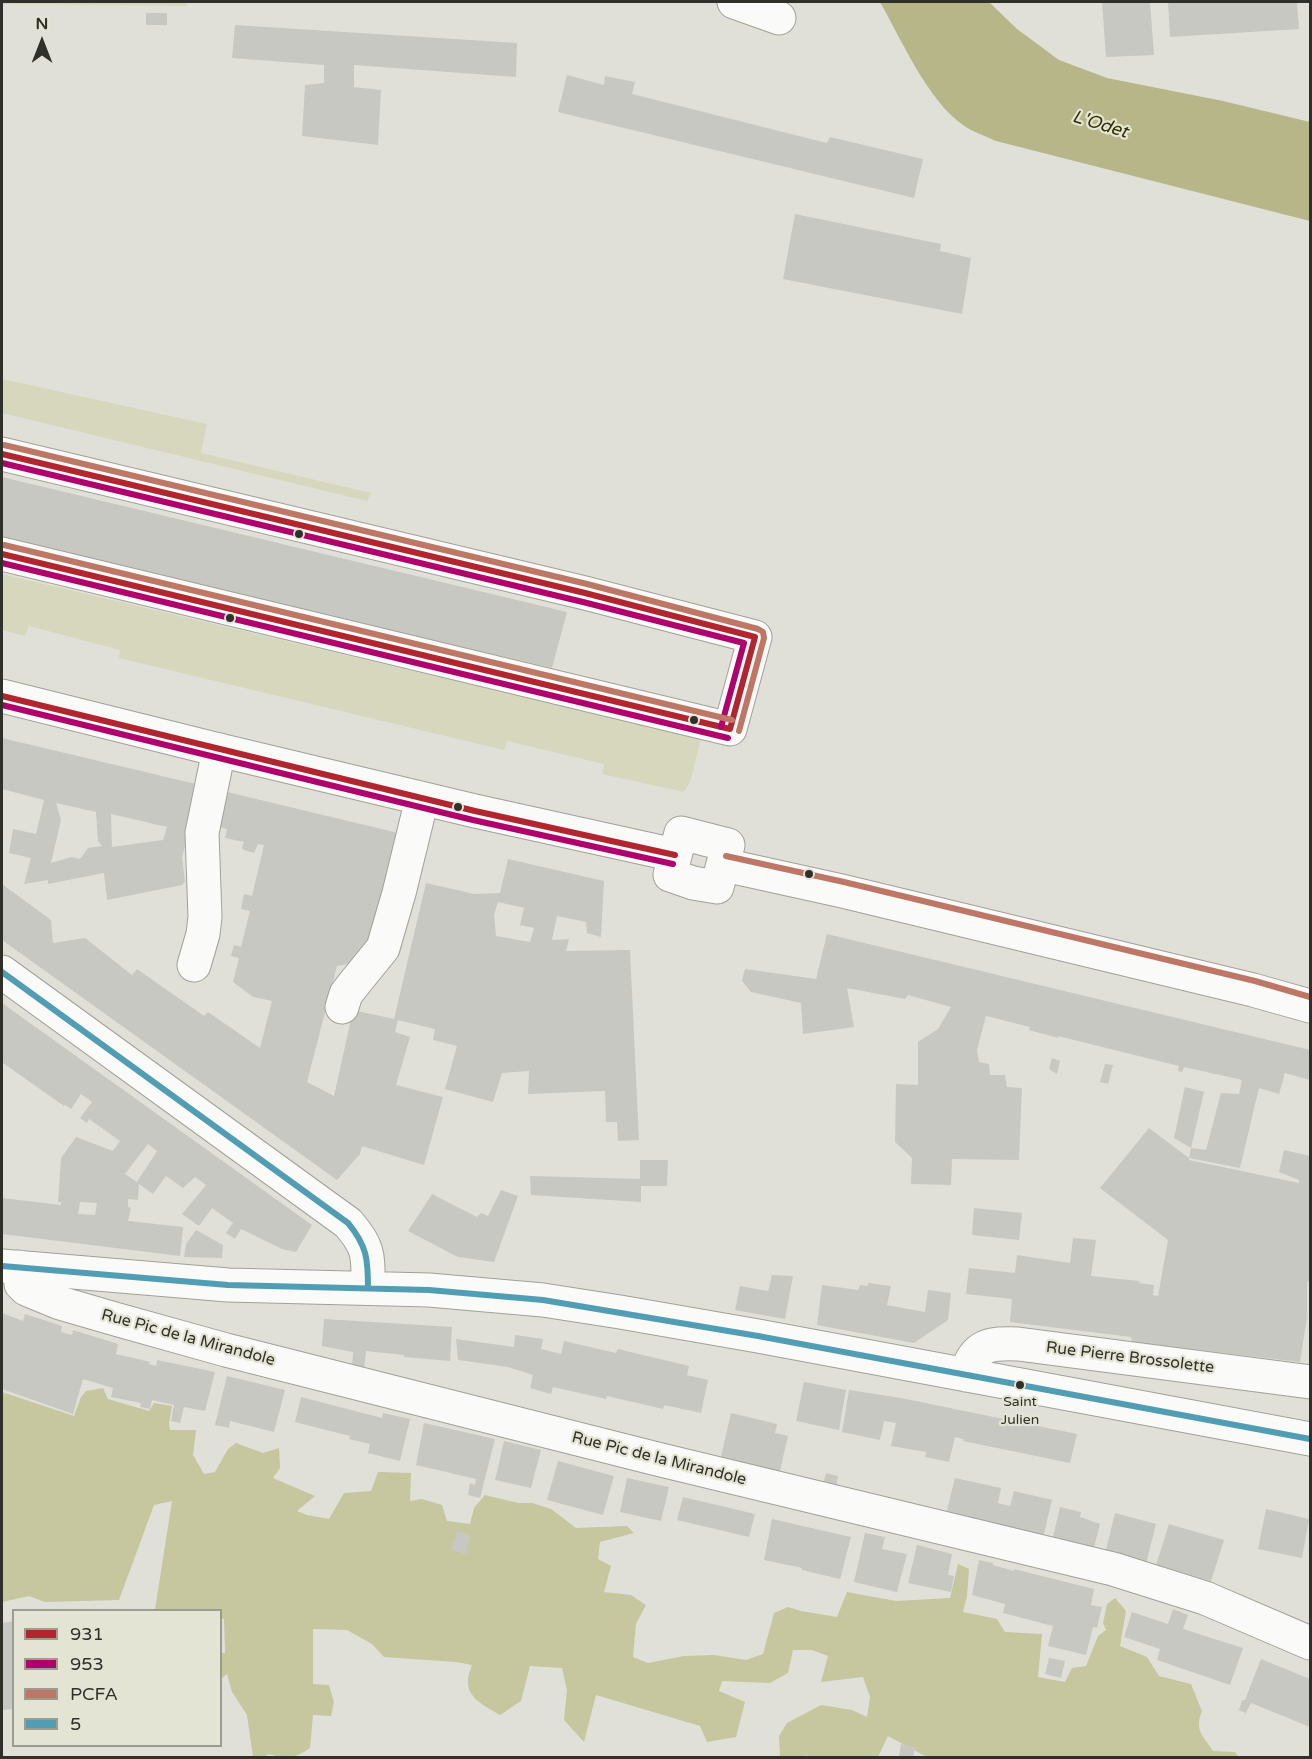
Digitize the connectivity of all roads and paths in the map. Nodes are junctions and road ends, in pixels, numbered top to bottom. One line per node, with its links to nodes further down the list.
1 (734, 2): 2 (street)
2 (779, 18)
3 (2, 454): 4 (street)
4 (2, 554)
5 (2, 696): 6 (street)
6 (219, 750): 7 (street); 8 (street)
7 (422, 799): 10 (street); 11 (street)
8 (194, 965)
9 (2, 972): 13 (street)
10 (1311, 1006)
11 (342, 1008)
12 (10, 1266): 13 (street); 17 (street, Rue Pic de la Mirandole)
13 (368, 1288): 14 (street)
14 (966, 1375): 15 (street, Rue Pierre Brossolette); 16 (street)
15 (1311, 1382)
16 (1311, 1438)
17 (1311, 1643)

